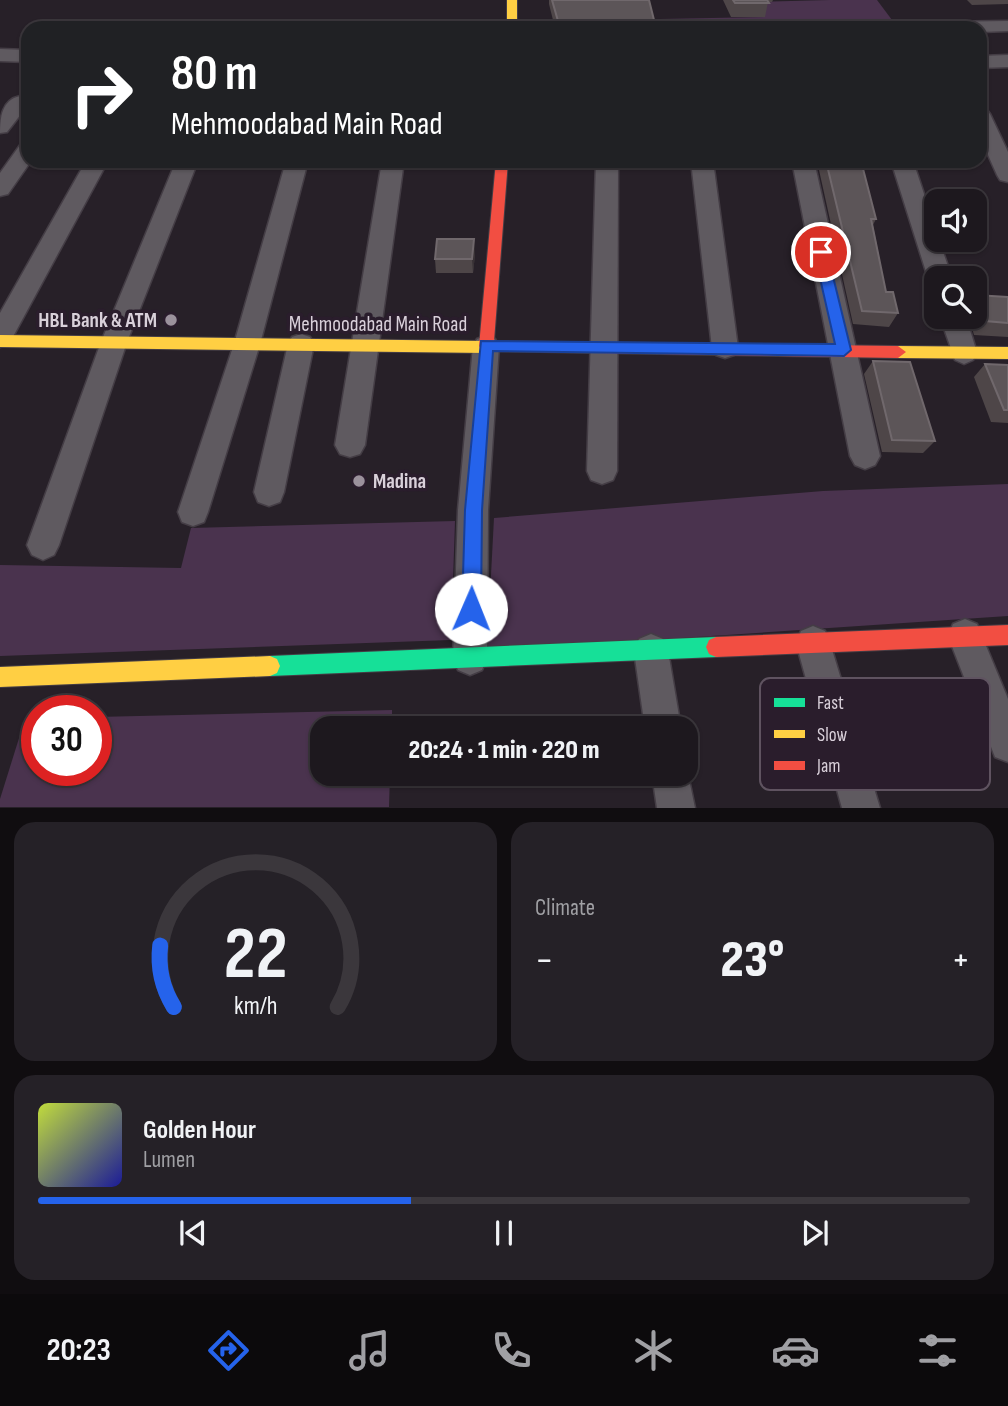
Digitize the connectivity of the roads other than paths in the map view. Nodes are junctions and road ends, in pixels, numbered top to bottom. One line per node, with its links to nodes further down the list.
1 (512, 0): 2 (street)
2 (512, 21)
3 (1008, 26): 4 (street)
4 (987, 27)
5 (0, 55): 6 (street)
6 (21, 56)
7 (1008, 61): 8 (street)
8 (987, 62)
9 (16, 101): 10 (street)
10 (0, 128)
11 (987, 129): 22 (street)
12 (21, 160): 23 (street)
13 (93, 168): 26 (street)
14 (184, 168): 27 (street)
15 (295, 168): 28 (street)
16 (392, 168): 30 (street)
17 (501, 168): 31 (street)
18 (607, 168): 32 (street)
19 (703, 168): 33 (street)
20 (804, 168): 34 (street)
21 (904, 168): 24 (street)
22 (1008, 175)
23 (0, 189)
24 (936, 266)
25 (957, 329): 35 (street)
26 (0, 339): 27 (street, Mehmoodabad Main Road)
27 (114, 342): 28 (street, Mehmoodabad Main Road); 42 (street)
28 (247, 344): 29 (street, Mehmoodabad Main Road); 41 (street)
29 (301, 344): 30 (street, Mehmoodabad Main Road); 40 (street)
30 (365, 345): 31 (street, Mehmoodabad Main Road); 37 (street)
31 (486, 345): 32 (street, Mehmoodabad Main Road); 47 (street)
32 (603, 346): 33 (street, Mehmoodabad Main Road); 39 (street)
33 (725, 348): 34 (street, Mehmoodabad Main Road)
34 (844, 350): 35 (street, Mehmoodabad Main Road); 38 (street)
35 (964, 352): 36 (street, Mehmoodabad Main Road)
36 (1008, 353)
37 (350, 446)
38 (865, 456)
39 (602, 471)
40 (269, 492)
41 (193, 512)
42 (43, 545)
43 (1008, 635): 44 (street)
44 (965, 636): 45 (street); 49 (street)
45 (813, 643): 46 (street); 48 (street)
46 (651, 650): 47 (street); 52 (street)
47 (470, 658): 50 (street)
48 (823, 678)
49 (982, 678)
50 (2, 682)
51 (990, 699): 53 (street)
52 (661, 716)
53 (1008, 744)
54 (672, 786): 56 (street)
55 (856, 790): 57 (street)
56 (676, 807)
57 (861, 807)

